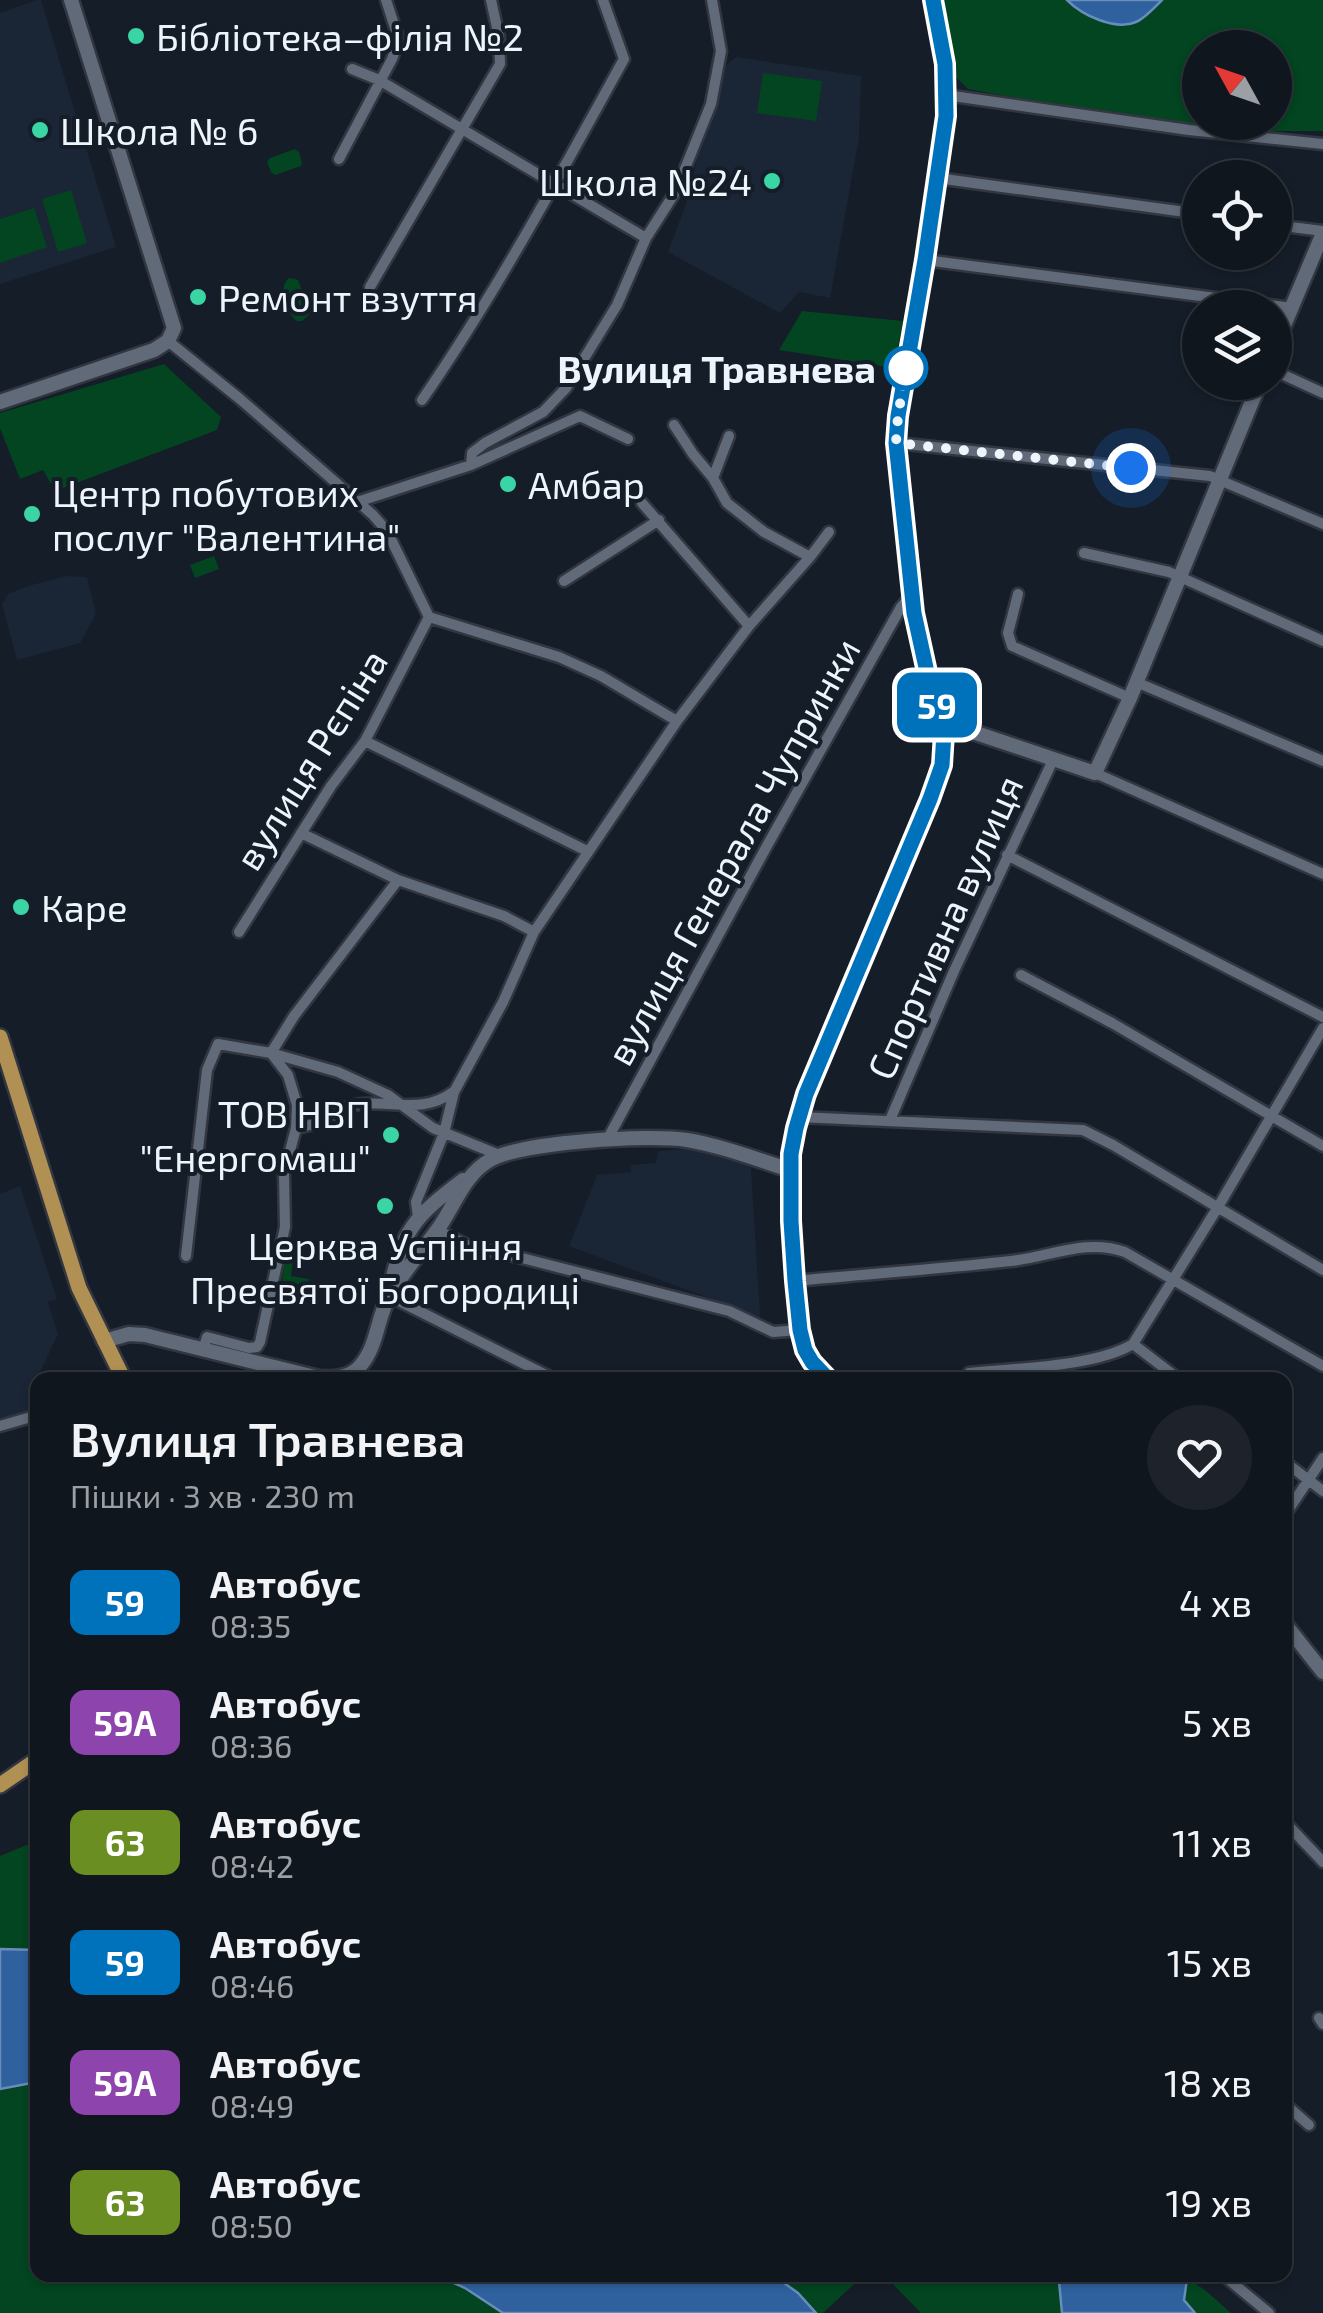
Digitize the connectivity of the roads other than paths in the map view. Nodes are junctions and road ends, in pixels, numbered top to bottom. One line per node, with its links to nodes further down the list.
1 (70, 0): 24 (street)
2 (386, 0): 8 (street)
3 (491, 0): 10 (street)
4 (604, 0): 14 (street)
5 (712, 0): 18 (street)
6 (933, 0): 9 (street)
7 (352, 68): 8 (street)
8 (379, 80): 10 (street); 12 (street)
9 (946, 95): 11 (street); 13 (street)
10 (463, 129): 14 (street); 21 (street)
11 (1323, 144)
12 (338, 159)
13 (937, 178): 15 (street); 19 (street)
14 (555, 184): 18 (street); 27 (street)
15 (1182, 212)
16 (1292, 227): 17 (street)
17 (1323, 232): 20 (street)
18 (646, 238): 34 (street)
19 (925, 260): 22 (street); 33 (street)
20 (1317, 265): 23 (street)
21 (370, 287)
22 (1182, 294)
23 (1292, 308)
24 (168, 341): 29 (street); 37 (street)
25 (1292, 378): 26 (street)
26 (1323, 393)
27 (422, 400)
28 (1253, 400): 36 (street)
29 (0, 402)
30 (674, 425): 35 (street)
31 (729, 436): 35 (street)
32 (628, 439): 34 (street)
33 (896, 443): 36 (street); 46 (street)
34 (471, 464): 37 (street)
35 (714, 478): 43 (street)
36 (1222, 479): 40 (street); 44 (street)
37 (356, 502): 48 (street)
38 (642, 503): 39 (street)
39 (659, 520): 45 (street); 49 (street)
40 (1323, 524)
41 (829, 532): 43 (street)
42 (1084, 552): 44 (street)
43 (810, 557): 49 (street)
44 (1179, 577): 50 (street); 51 (street)
45 (564, 580)
46 (912, 594): 54 (street); 78 (street, вулиця Генерала Чупринки)
47 (1018, 594): 52 (street)
48 (429, 617): 53 (street); 55 (street, вулиця Рєпіна)
49 (748, 626): 53 (street)
50 (1323, 641)
51 (1136, 682): 52 (street); 57 (street)
52 (1130, 698): 58 (street)
53 (677, 721): 60 (street)
54 (944, 733): 56 (street); 74 (street)
55 (365, 741): 59 (street, вулиця Рєпіна); 60 (street)
56 (1054, 758): 58 (street); 61 (street, Спортивна вулиця)
57 (1323, 762)
58 (1095, 774): 62 (street)
59 (300, 833): 63 (street); 64 (street, вулиця Рєпіна)
60 (588, 851): 65 (street)
61 (1007, 855): 67 (street); 75 (street, Спортивна вулиця)
62 (1323, 874)
63 (398, 880): 65 (street); 70 (street)
64 (239, 932)
65 (534, 932): 71 (street)
66 (1021, 975): 73 (street)
67 (1323, 1017)
68 (1323, 1028): 73 (street)
69 (0, 1037): 92 (main road)
70 (271, 1053): 72 (street); 76 (street); 86 (street)
71 (454, 1092): 72 (street); 77 (street)
72 (402, 1106): 76 (street); 77 (street)
73 (1271, 1115): 79 (street); 83 (street)
74 (798, 1117): 75 (street); 81 (street)
75 (890, 1120): 83 (street)
76 (296, 1128): 94 (street)
77 (444, 1133): 80 (street); 84 (street)
78 (607, 1140): 80 (street); 81 (street)
79 (1323, 1146)
80 (499, 1155): 82 (street)
81 (790, 1170): 89 (street)
82 (472, 1174): 84 (street); 85 (street)
83 (1218, 1207): 87 (street); 88 (street)
84 (418, 1217): 90 (street)
85 (438, 1230): 90 (street); 91 (street)
86 (186, 1256)
87 (1323, 1270)
88 (1173, 1280): 89 (street); 93 (street); 95 (street)
89 (795, 1281): 91 (street)
90 (388, 1296): 98 (street); 99 (street)
91 (800, 1330): 100 (street)
92 (104, 1341): 94 (street); 96 (main road)
93 (1133, 1344): 101 (street); 102 (street)
94 (203, 1350): 97 (street)
95 (1323, 1366)
96 (120, 1372)
97 (294, 1372)
98 (363, 1372)
99 (540, 1372)
100 (821, 1372)
101 (979, 1372)
102 (1170, 1372)
103 (30, 1417): 104 (street)
104 (0, 1426)
105 (1323, 1458): 107 (street)
106 (1292, 1467): 107 (street)
107 (1309, 1480): 108 (street); 109 (street)
108 (1323, 1490)
109 (1292, 1504)
110 (1292, 1633): 111 (street)
111 (1323, 1672)
112 (30, 1764): 113 (main road)
113 (0, 1785)
114 (1292, 1829): 115 (street)
115 (1323, 1862)
116 (1292, 2110): 117 (street)
117 (1309, 2125)
118 (1231, 2282): 119 (street)
119 (1269, 2313)

